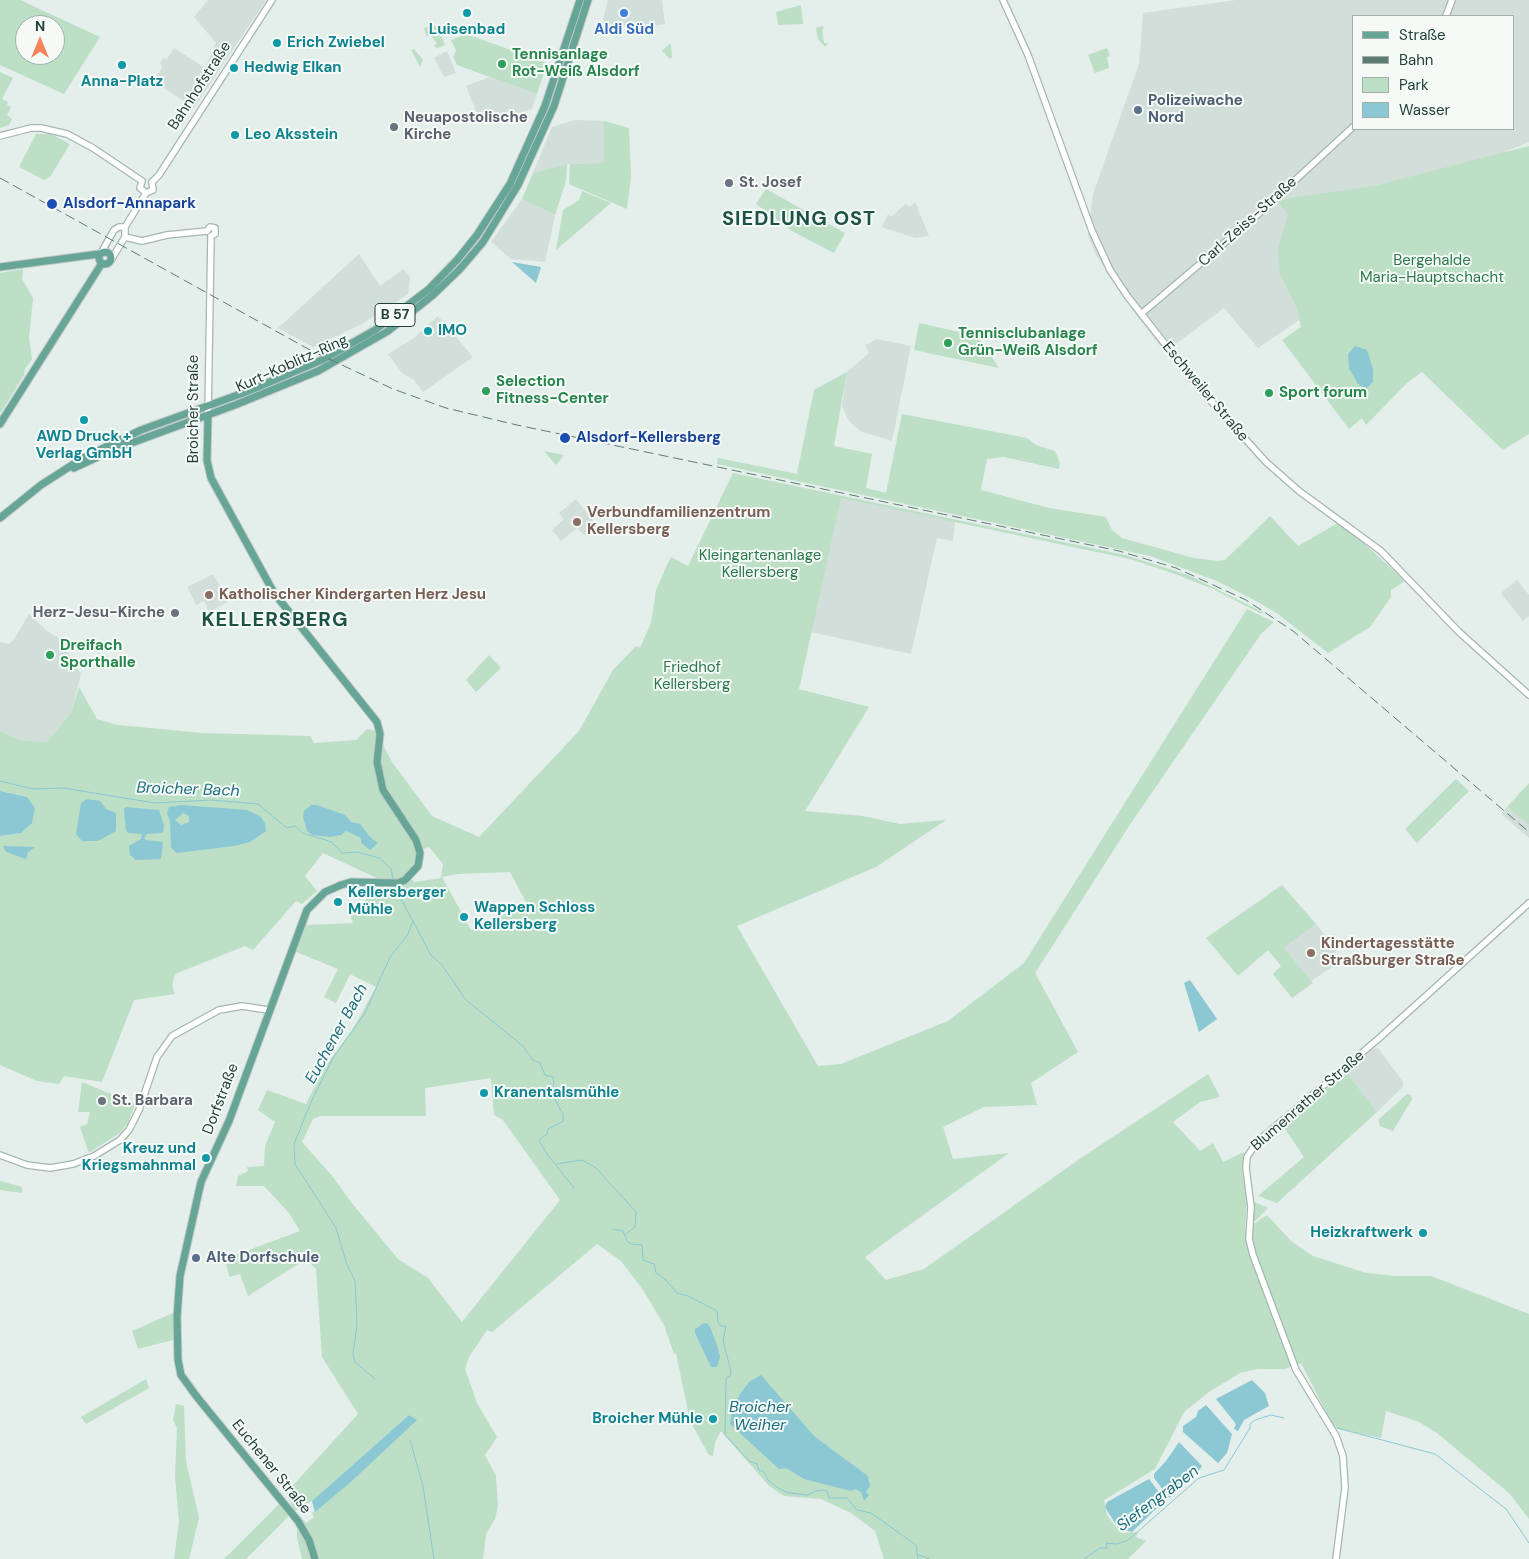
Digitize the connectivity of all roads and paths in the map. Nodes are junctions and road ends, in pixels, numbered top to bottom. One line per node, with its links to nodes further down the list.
1 (580, 0): 19 (main road, Kurt-Koblitz-Ring / B 57)
2 (588, 0): 20 (main road, Kurt-Koblitz-Ring / B 57)
3 (1003, 0): 18 (street, Eschweiler Straße)
4 (1452, 0): 6 (street)
5 (270, 2): 10 (street, Bahnhofstraße)
6 (1446, 15)
7 (1352, 128): 18 (street, Carl-Zeiss-Straße)
8 (0, 136): 9 (street)
9 (142, 181): 10 (street); 11 (street)
10 (152, 182): 11 (street)
11 (146, 193): 12 (street)
12 (124, 227): 13 (street); 14 (street)
13 (125, 237): 15 (street); 19 (street, Broicher Straße)
14 (100, 253): 15 (main road); 16 (main road); 17 (main road)
15 (111, 260): 16 (main road)
16 (102, 263): 21 (main road)
17 (0, 267)
18 (1141, 314): 24 (street, Eschweiler Straße)
19 (208, 406): 20 (street, Broicher Straße); 22 (main road, Kurt-Koblitz-Ring / B 57)
20 (208, 415): 22 (main road, Kurt-Koblitz-Ring / B 57); 25 (main road, Broicher Straße)
21 (0, 424)
22 (60, 474): 23 (main road, Kurt-Koblitz-Ring / B 57)
23 (0, 518)
24 (1529, 695)
25 (398, 883): 27 (main road, Dorfstraße)
26 (1529, 903): 31 (street, Blumenrather Straße)
27 (268, 1010): 28 (street); 29 (main road, Dorfstraße)
28 (0, 1154)
29 (197, 1397): 30 (main road, Euchener Straße)
30 (316, 1559)
31 (1336, 1559)

